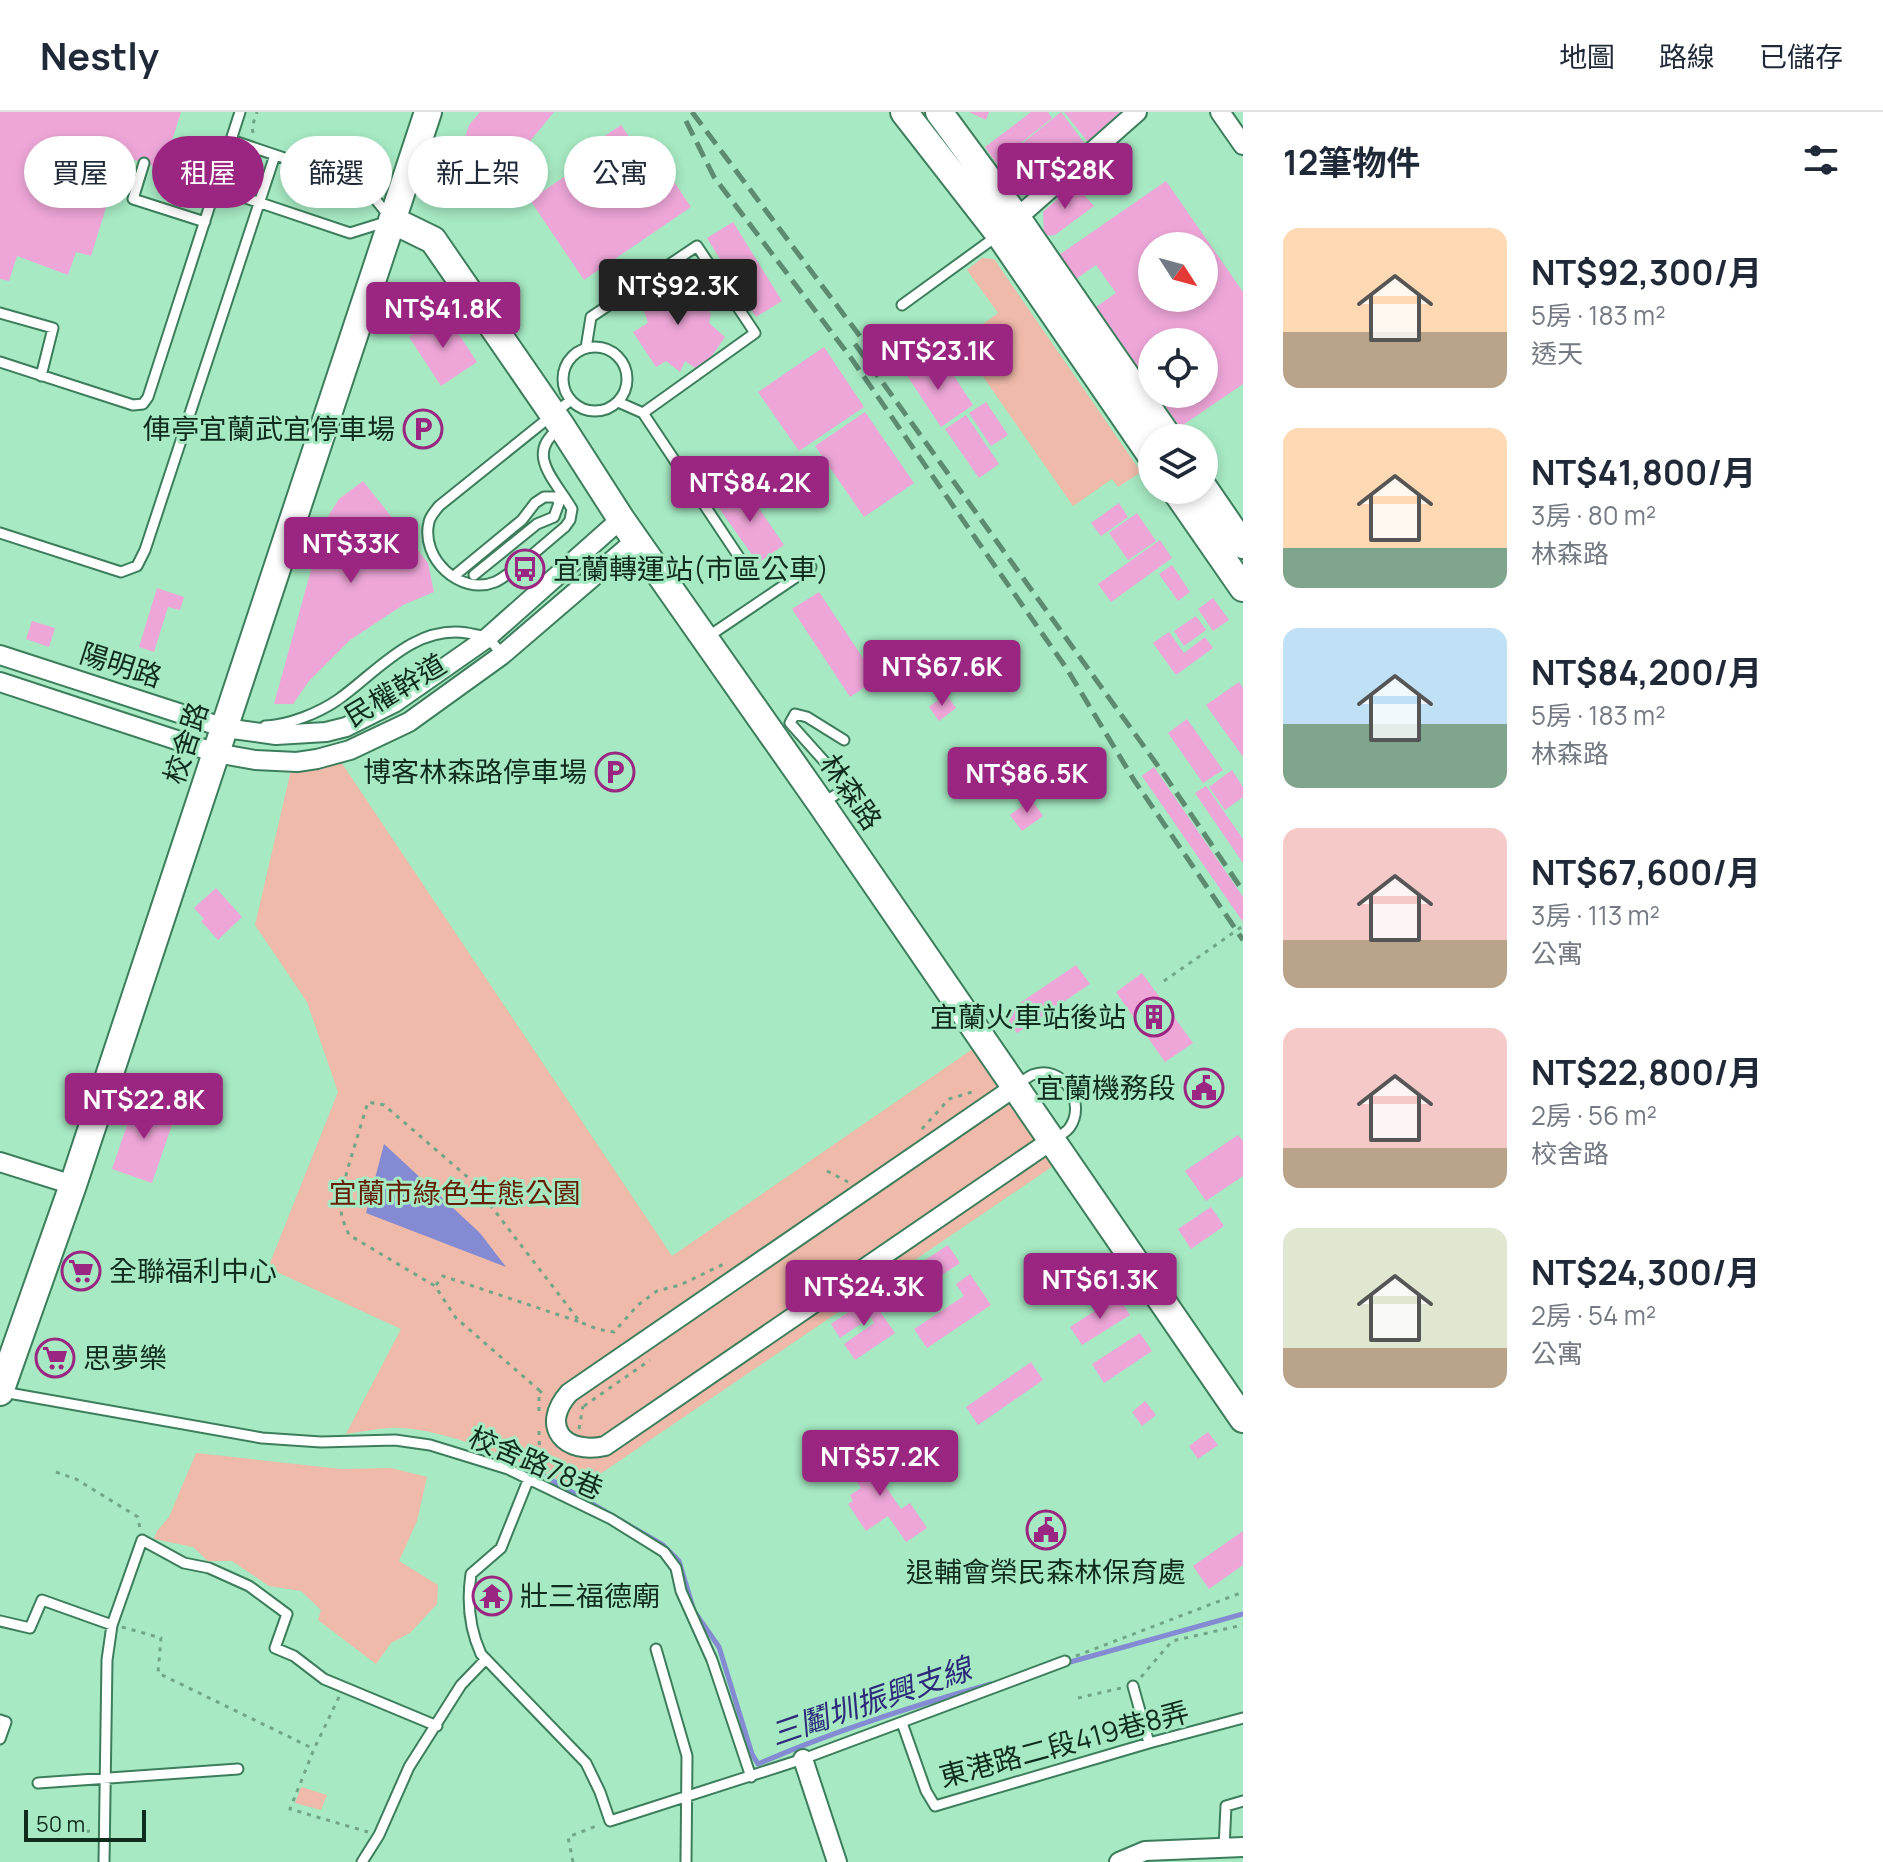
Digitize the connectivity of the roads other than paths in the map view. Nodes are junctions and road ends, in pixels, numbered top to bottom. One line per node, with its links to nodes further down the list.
1 (240, 112): 7 (lane)
2 (428, 112): 16 (street, 校舍路)
3 (904, 112): 18 (street)
4 (939, 112): 18 (street)
5 (1137, 112): 18 (street)
6 (1220, 112): 8 (street)
7 (232, 136)
8 (1243, 145)
9 (264, 152): 10 (lane)
10 (275, 155): 12 (lane); 16 (lane)
11 (144, 163): 17 (lane)
12 (264, 187)
13 (264, 204): 16 (lane)
14 (210, 208): 17 (lane)
15 (257, 208): 34 (lane)
16 (392, 220): 26 (street, 林森路); 45 (street, 校舍路)
17 (205, 222): 23 (lane)
18 (1008, 226): 19 (lane); 27 (street); 28 (street)
19 (902, 305)
20 (0, 313): 23 (lane)
21 (586, 348): 24 (lane); 25 (lane); 26 (lane)
22 (0, 362): 23 (lane)
23 (41, 376)
24 (618, 402): 25 (lane); 26 (lane)
25 (643, 413): 36 (lane)
26 (562, 414): 29 (lane); 33 (street, 林森路); 38 (lane)
27 (1158, 424)
28 (1138, 435)
29 (563, 494): 32 (lane); 38 (lane)
30 (1185, 504): 39 (street)
31 (1215, 504): 35 (street)
32 (554, 517): 38 (lane); 38 (lane)
33 (628, 530): 40 (street, 民權幹道); 41 (street, 林森路); 43 (street, 民權幹道)
34 (0, 533)
35 (1243, 545)
36 (743, 563)
37 (811, 567): 41 (lane)
38 (452, 576)
39 (1243, 588)
40 (487, 638): 43 (lane); 45 (lane); 45 (street, 民權幹道)
41 (706, 638): 48 (street, 林森路)
42 (0, 655): 45 (street, 陽明路)
43 (502, 655): 47 (street, 民權幹道)
44 (0, 682): 47 (street, 陽明路)
45 (225, 728): 47 (street, 校舍路)
46 (844, 740): 48 (lane)
47 (216, 753): 52 (street, 校舍路)
48 (821, 804): 49 (street, 林森路)
49 (1015, 1087): 50 (street, 林森路); 50 (lane); 50 (street)
50 (1052, 1140): 54 (street, 林森路)
51 (0, 1162): 52 (street)
52 (73, 1185): 53 (street, 校舍路)
53 (0, 1392): 55 (lane, 校舍路78巷)
54 (1243, 1419)
55 (529, 1478): 59 (lane); 70 (lane, 校舍路78巷)
56 (0, 1621): 57 (lane)
57 (112, 1625): 65 (lane); 71 (lane)
58 (656, 1649): 73 (lane)
59 (486, 1659): 65 (lane); 73 (lane)
60 (1065, 1661): 64 (lane)
61 (1133, 1686): 67 (lane)
62 (1243, 1718): 67 (lane, 東港路二段419巷8弄)
63 (0, 1720): 66 (lane)
64 (902, 1723): 67 (lane, 東港路二段419巷8弄); 68 (lane)
65 (437, 1726): 77 (lane)
66 (0, 1739)
67 (1149, 1743)
68 (803, 1759): 70 (lane); 79 (street)
69 (238, 1769): 71 (lane)
70 (751, 1777): 73 (lane)
71 (104, 1778): 72 (lane); 76 (lane)
72 (38, 1783)
73 (686, 1796): 78 (lane)
74 (1243, 1801): 75 (lane)
75 (1234, 1848): 80 (street)
76 (104, 1862)
77 (362, 1862)
78 (686, 1862)
79 (837, 1862)
80 (1119, 1862)

